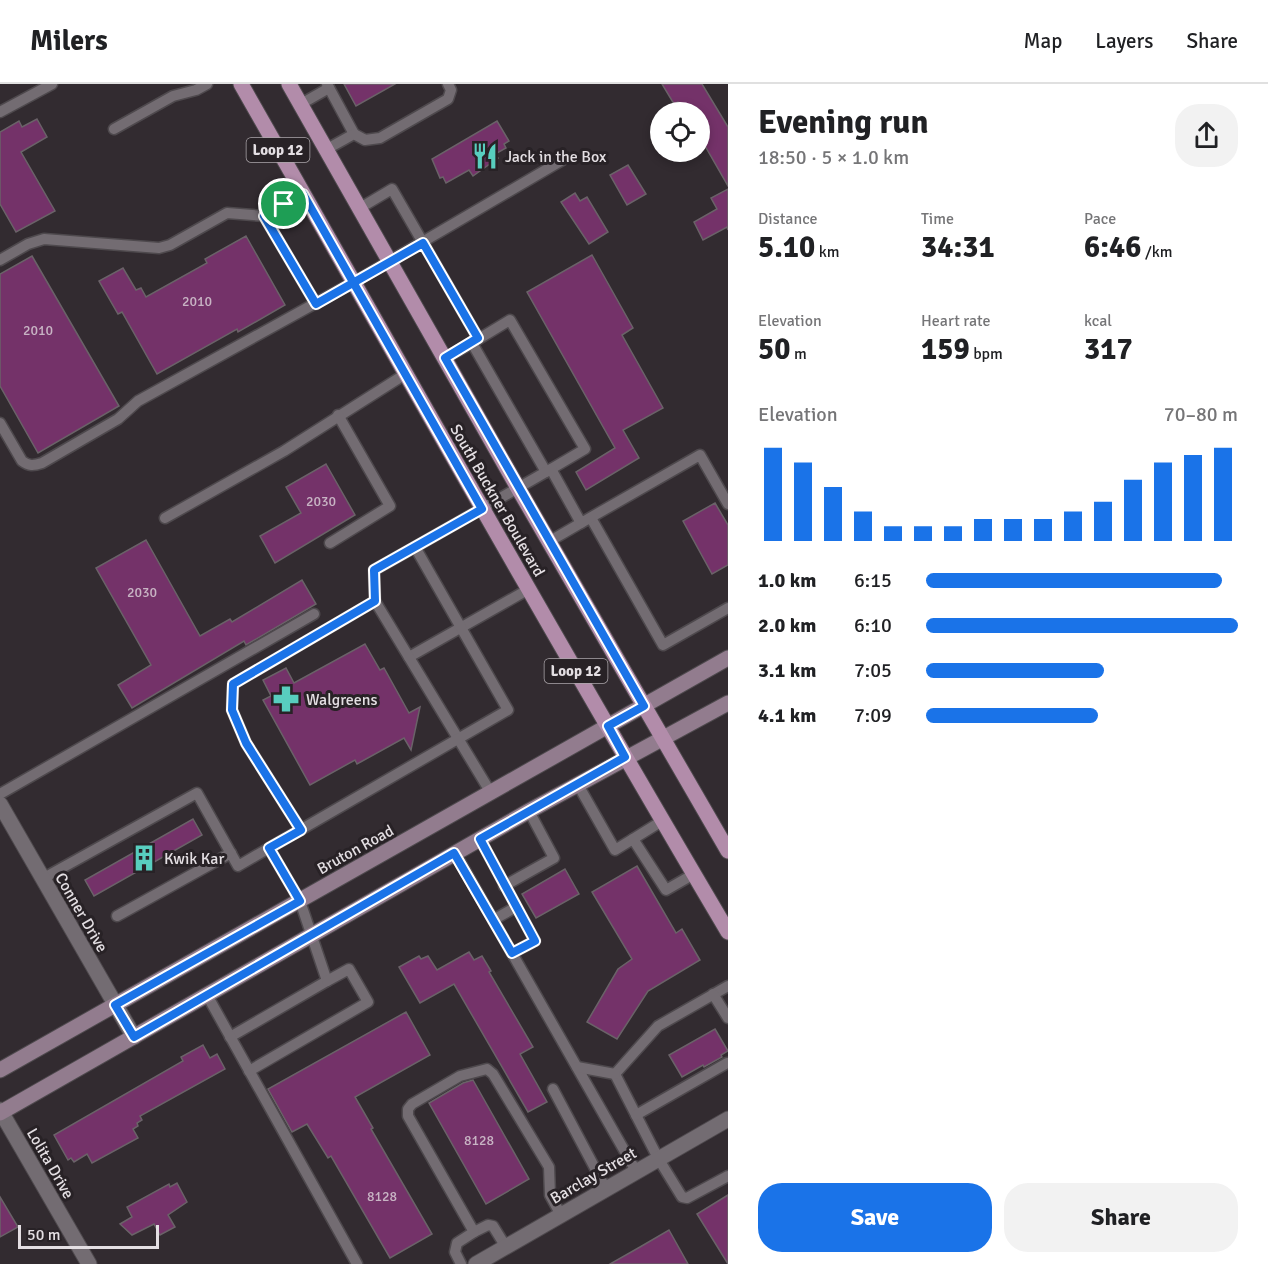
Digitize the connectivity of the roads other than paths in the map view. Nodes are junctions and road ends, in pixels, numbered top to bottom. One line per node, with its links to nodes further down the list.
1 (52, 84): 8 (lane)
2 (207, 84): 9 (lane)
3 (241, 84): 13 (main road, South Buckner Boulevard / Loop 12)
4 (289, 84): 7 (main road, South Buckner Boulevard / Loop 12)
5 (448, 84): 10 (lane)
6 (328, 86): 7 (lane); 10 (lane)
7 (301, 104): 11 (main road, South Buckner Boulevard / Loop 12)
8 (0, 112)
9 (114, 129)
10 (354, 134): 11 (lane)
11 (327, 149): 14 (main road, South Buckner Boulevard / Loop 12)
12 (566, 158): 16 (lane)
13 (303, 194): 15 (lane); 19 (main road, South Buckner Boulevard / Loop 12)
14 (360, 208): 16 (lane); 18 (main road, South Buckner Boulevard / Loop 12)
15 (264, 216): 17 (lane); 20 (lane)
16 (423, 243): 18 (lane); 21 (lane)
17 (0, 260)
18 (390, 261): 19 (lane); 22 (main road, South Buckner Boulevard / Loop 12)
19 (354, 282): 20 (lane); 23 (main road, South Buckner Boulevard / Loop 12)
20 (316, 304): 25 (lane)
21 (475, 341): 22 (lane); 26 (lane); 26 (lane)
22 (445, 358): 27 (main road, South Buckner Boulevard / Loop 12)
23 (407, 373): 24 (lane); 29 (main road, South Buckner Boulevard / Loop 12)
24 (338, 415): 30 (lane); 33 (lane)
25 (0, 423)
26 (549, 471): 27 (lane); 31 (lane)
27 (518, 488): 29 (lane); 32 (main road, South Buckner Boulevard / Loop 12)
28 (728, 504): 31 (lane)
29 (482, 509): 34 (lane); 35 (main road, South Buckner Boulevard / Loop 12)
30 (165, 518)
31 (586, 520): 32 (lane); 37 (lane)
32 (550, 541): 43 (main road, South Buckner Boulevard / Loop 12)
33 (330, 543)
34 (415, 547): 36 (lane); 39 (lane)
35 (529, 589): 39 (lane); 44 (main road, South Buckner Boulevard / Loop 12)
36 (375, 601): 40 (lane); 54 (lane)
37 (728, 608)
38 (314, 614): 49 (lane)
39 (461, 627): 40 (lane); 46 (lane)
40 (408, 657): 46 (lane)
41 (728, 658): 43 (main road, Bruton Road)
42 (728, 703): 45 (main road)
43 (644, 706): 44 (main road, Bruton Road); 45 (main road, South Buckner Boulevard / Loop 12)
44 (608, 726): 47 (main road, South Buckner Boulevard / Loop 12); 50 (main road, Bruton Road)
45 (662, 738): 47 (main road); 58 (main road, South Buckner Boulevard / Loop 12)
46 (459, 739): 50 (lane); 54 (lane)
47 (625, 757): 48 (main road); 53 (main road, South Buckner Boulevard / Loop 12)
48 (577, 783): 52 (main road); 56 (lane)
49 (0, 794)
50 (491, 794): 64 (main road, Bruton Road)
51 (0, 804): 62 (street, Conner Drive)
52 (529, 811): 55 (main road); 63 (lane)
53 (662, 821): 56 (lane); 61 (main road, South Buckner Boulevard / Loop 12)
54 (301, 830): 57 (lane)
55 (480, 839): 60 (main road); 63 (lane)
56 (633, 839): 61 (lane)
57 (269, 848): 59 (lane); 64 (lane)
58 (728, 851)
59 (231, 853): 62 (lane); 66 (lane)
60 (454, 853): 67 (lane); 69 (main road)
61 (694, 874): 68 (main road, South Buckner Boulevard / Loop 12)
62 (42, 879): 75 (street, Conner Drive)
63 (504, 886): 65 (lane)
64 (300, 901): 69 (lane); 75 (main road, Bruton Road)
65 (516, 907): 67 (lane); 70 (lane)
66 (117, 916)
67 (493, 920): 70 (lane)
68 (728, 932)
69 (312, 934): 71 (lane); 74 (main road)
70 (512, 953): 80 (lane)
71 (327, 981): 78 (lane); 82 (lane)
72 (728, 986): 73 (lane)
73 (713, 994): 76 (lane); 83 (lane)
74 (207, 995): 77 (main road); 78 (lane)
75 (115, 1005): 77 (street, Conner Drive); 81 (main road, Bruton Road)
76 (728, 1018)
77 (134, 1037): 85 (main road)
78 (230, 1037): 82 (lane)
79 (728, 1063): 86 (lane)
80 (577, 1068): 83 (lane); 89 (lane)
81 (0, 1070)
82 (249, 1071): 96 (lane)
83 (615, 1074): 86 (lane)
84 (553, 1089): 91 (lane)
85 (0, 1112): 95 (street, Lolita Drive)
86 (636, 1115): 88 (lane)
87 (728, 1119): 88 (street, Barclay Street)
88 (658, 1158): 89 (street, Barclay Street); 90 (lane)
89 (636, 1171): 91 (street, Barclay Street)
90 (728, 1176)
91 (606, 1189): 92 (street, Barclay Street)
92 (561, 1215): 93 (lane); 94 (street, Barclay Street)
93 (474, 1232): 94 (lane); 97 (lane)
94 (506, 1247): 98 (street, Barclay Street)
95 (89, 1264)
96 (357, 1264)
97 (461, 1264)
98 (476, 1264)

